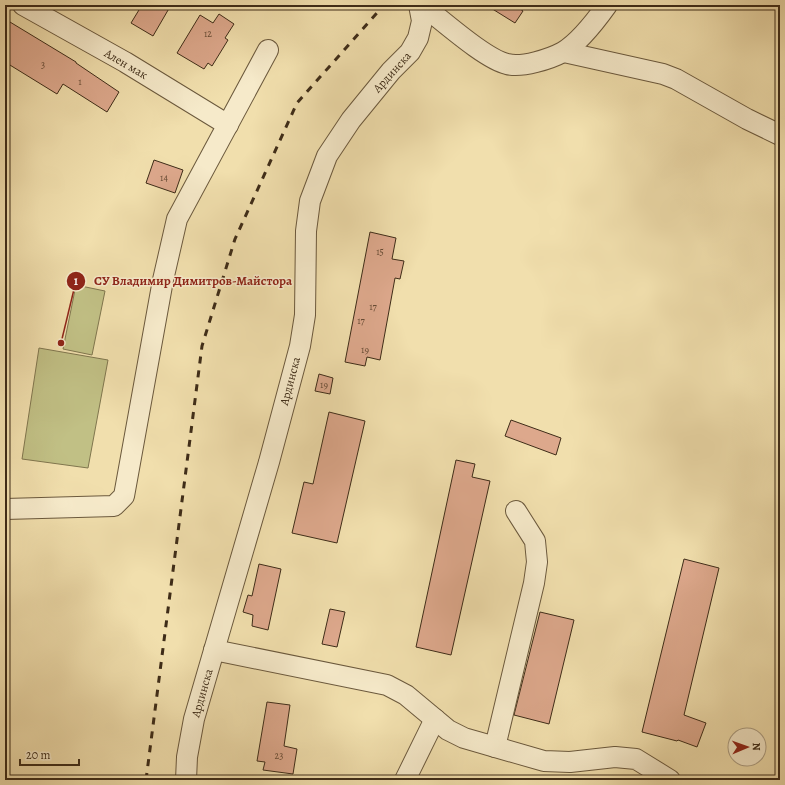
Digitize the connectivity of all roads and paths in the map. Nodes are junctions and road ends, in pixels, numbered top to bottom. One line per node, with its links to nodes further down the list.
1 (23, 5): 7 (street, Ален мак)
2 (419, 5): 11 (street, Ардинска)
3 (422, 5): 6 (street)
4 (607, 5): 6 (street)
5 (268, 50): 7 (street)
6 (564, 52): 8 (street)
7 (228, 125): 9 (street)
8 (780, 135)
9 (5, 509)
10 (516, 511): 13 (street)
11 (214, 650): 12 (street); 14 (street, Ардинска)
12 (435, 719): 13 (street); 15 (street)
13 (495, 747): 16 (street)
14 (186, 780)
15 (405, 780)
16 (670, 780)

